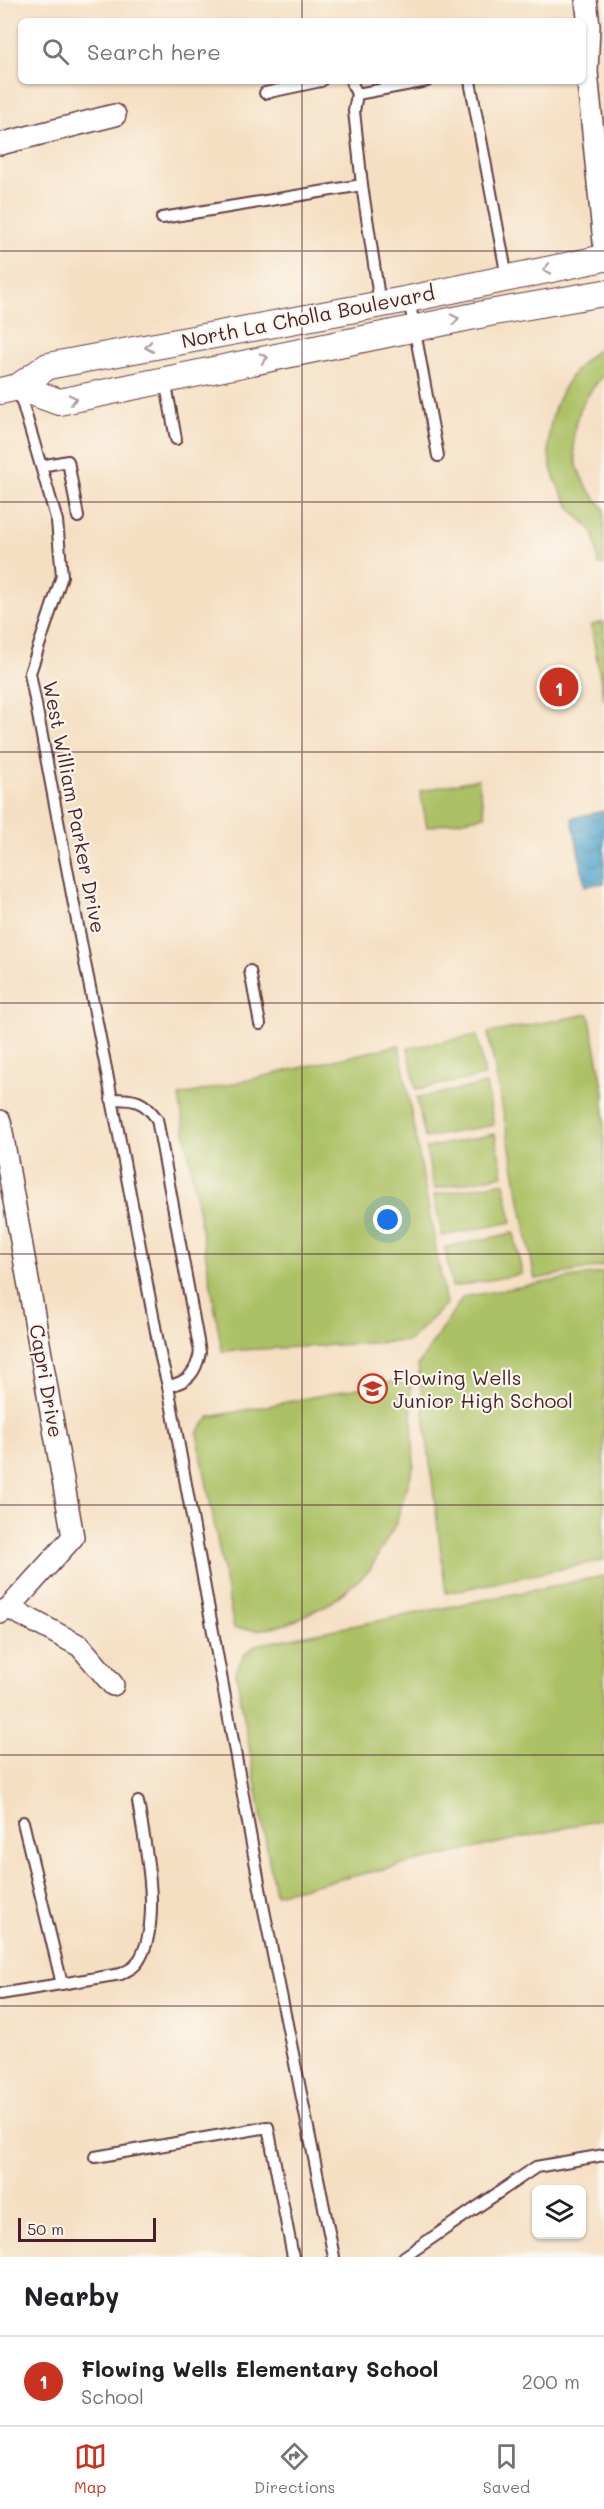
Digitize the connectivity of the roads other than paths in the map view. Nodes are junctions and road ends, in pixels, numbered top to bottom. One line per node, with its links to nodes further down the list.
1 (586, 0): 2 (street)
2 (589, 51): 13 (street)
3 (307, 84): 7 (lane)
4 (352, 84): 8 (lane)
5 (411, 84): 8 (lane)
6 (472, 84): 15 (lane)
7 (265, 93)
8 (357, 94): 11 (lane)
9 (116, 115): 10 (street)
10 (0, 144)
11 (362, 185): 12 (lane); 18 (lane)
12 (162, 218)
13 (604, 243)
14 (604, 258): 15 (street, North La Cholla Boulevard, one-way to 15)
15 (507, 277): 17 (street, North La Cholla Boulevard)
16 (604, 293): 19 (street, North La Cholla Boulevard, one-way to 16)
17 (409, 299): 18 (street, North La Cholla Boulevard); 19 (lane)
18 (380, 304): 21 (street, North La Cholla Boulevard, one-way to 21)
19 (415, 328): 20 (street, North La Cholla Boulevard, one-way to 19); 23 (lane)
20 (165, 379): 21 (street, North La Cholla Boulevard, one-way to 20); 22 (lane)
21 (9, 389): 24 (lane, West William Parker Drive)
22 (176, 440)
23 (438, 456)
24 (41, 466): 25 (lane); 28 (lane, West William Parker Drive)
25 (78, 517)
26 (250, 971): 27 (lane)
27 (260, 1024)
28 (111, 1099): 31 (lane, West William Parker Drive); 31 (lane)
29 (0, 1122): 30 (street, Capri Drive)
30 (8, 1214): 32 (street, Capri Drive)
31 (168, 1386): 41 (lane, West William Parker Drive)
32 (4, 1610): 33 (street)
33 (113, 1684)
34 (138, 1802): 36 (lane)
35 (23, 1822): 36 (lane)
36 (62, 1983): 37 (lane)
37 (0, 1994)
38 (604, 2155): 42 (lane)
39 (95, 2157): 40 (lane)
40 (293, 2257)
41 (334, 2257)
42 (404, 2257)

